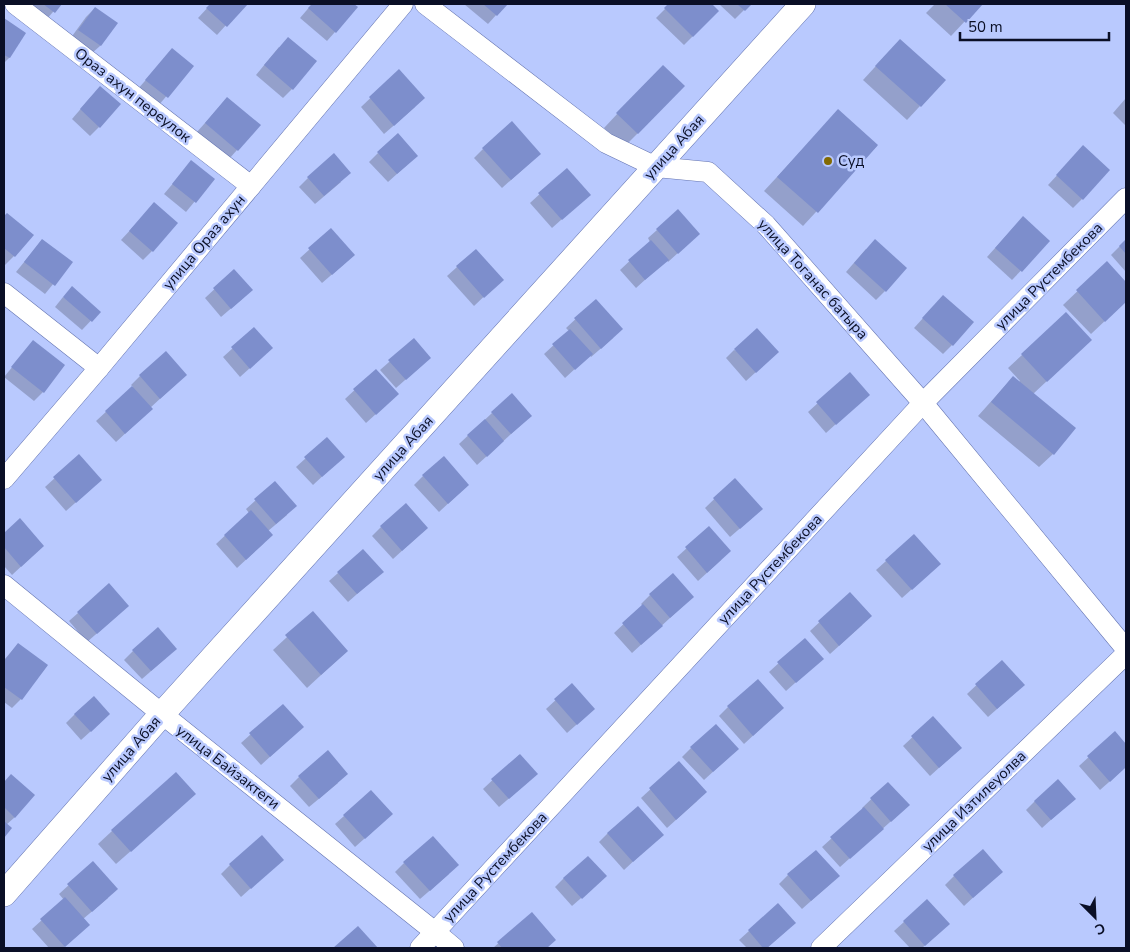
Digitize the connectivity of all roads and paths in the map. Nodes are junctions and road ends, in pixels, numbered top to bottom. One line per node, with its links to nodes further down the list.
1 (15, 4): 6 (street, Ораз ахун переулок)
2 (403, 4): 6 (street, улица Ораз ахун)
3 (425, 4): 5 (street, улица Тоганас батыра)
4 (803, 4): 5 (street, улица Абая)
5 (656, 166): 10 (street, улица Тоганас батыра); 15 (street, улица Абая)
6 (251, 186): 9 (street, улица Ораз ахун)
7 (1126, 198): 10 (street, улица Рустембекова)
8 (4, 293): 9 (street)
9 (99, 368): 11 (street, улица Ораз ахун)
10 (923, 403): 13 (street, улица Тоганас батыра); 17 (street, улица Рустембекова)
11 (4, 479)
12 (4, 585): 15 (street, улица Байзактеги)
13 (1126, 649)
14 (1126, 654): 20 (street, улица Изтилеуолва)
15 (162, 714): 16 (street, улица Абая); 17 (street, улица Байзактеги)
16 (4, 894)
17 (436, 932): 18 (street, улица Рустембекова); 19 (street, улица Байзактеги)
18 (420, 948)
19 (454, 948)
20 (821, 948)

